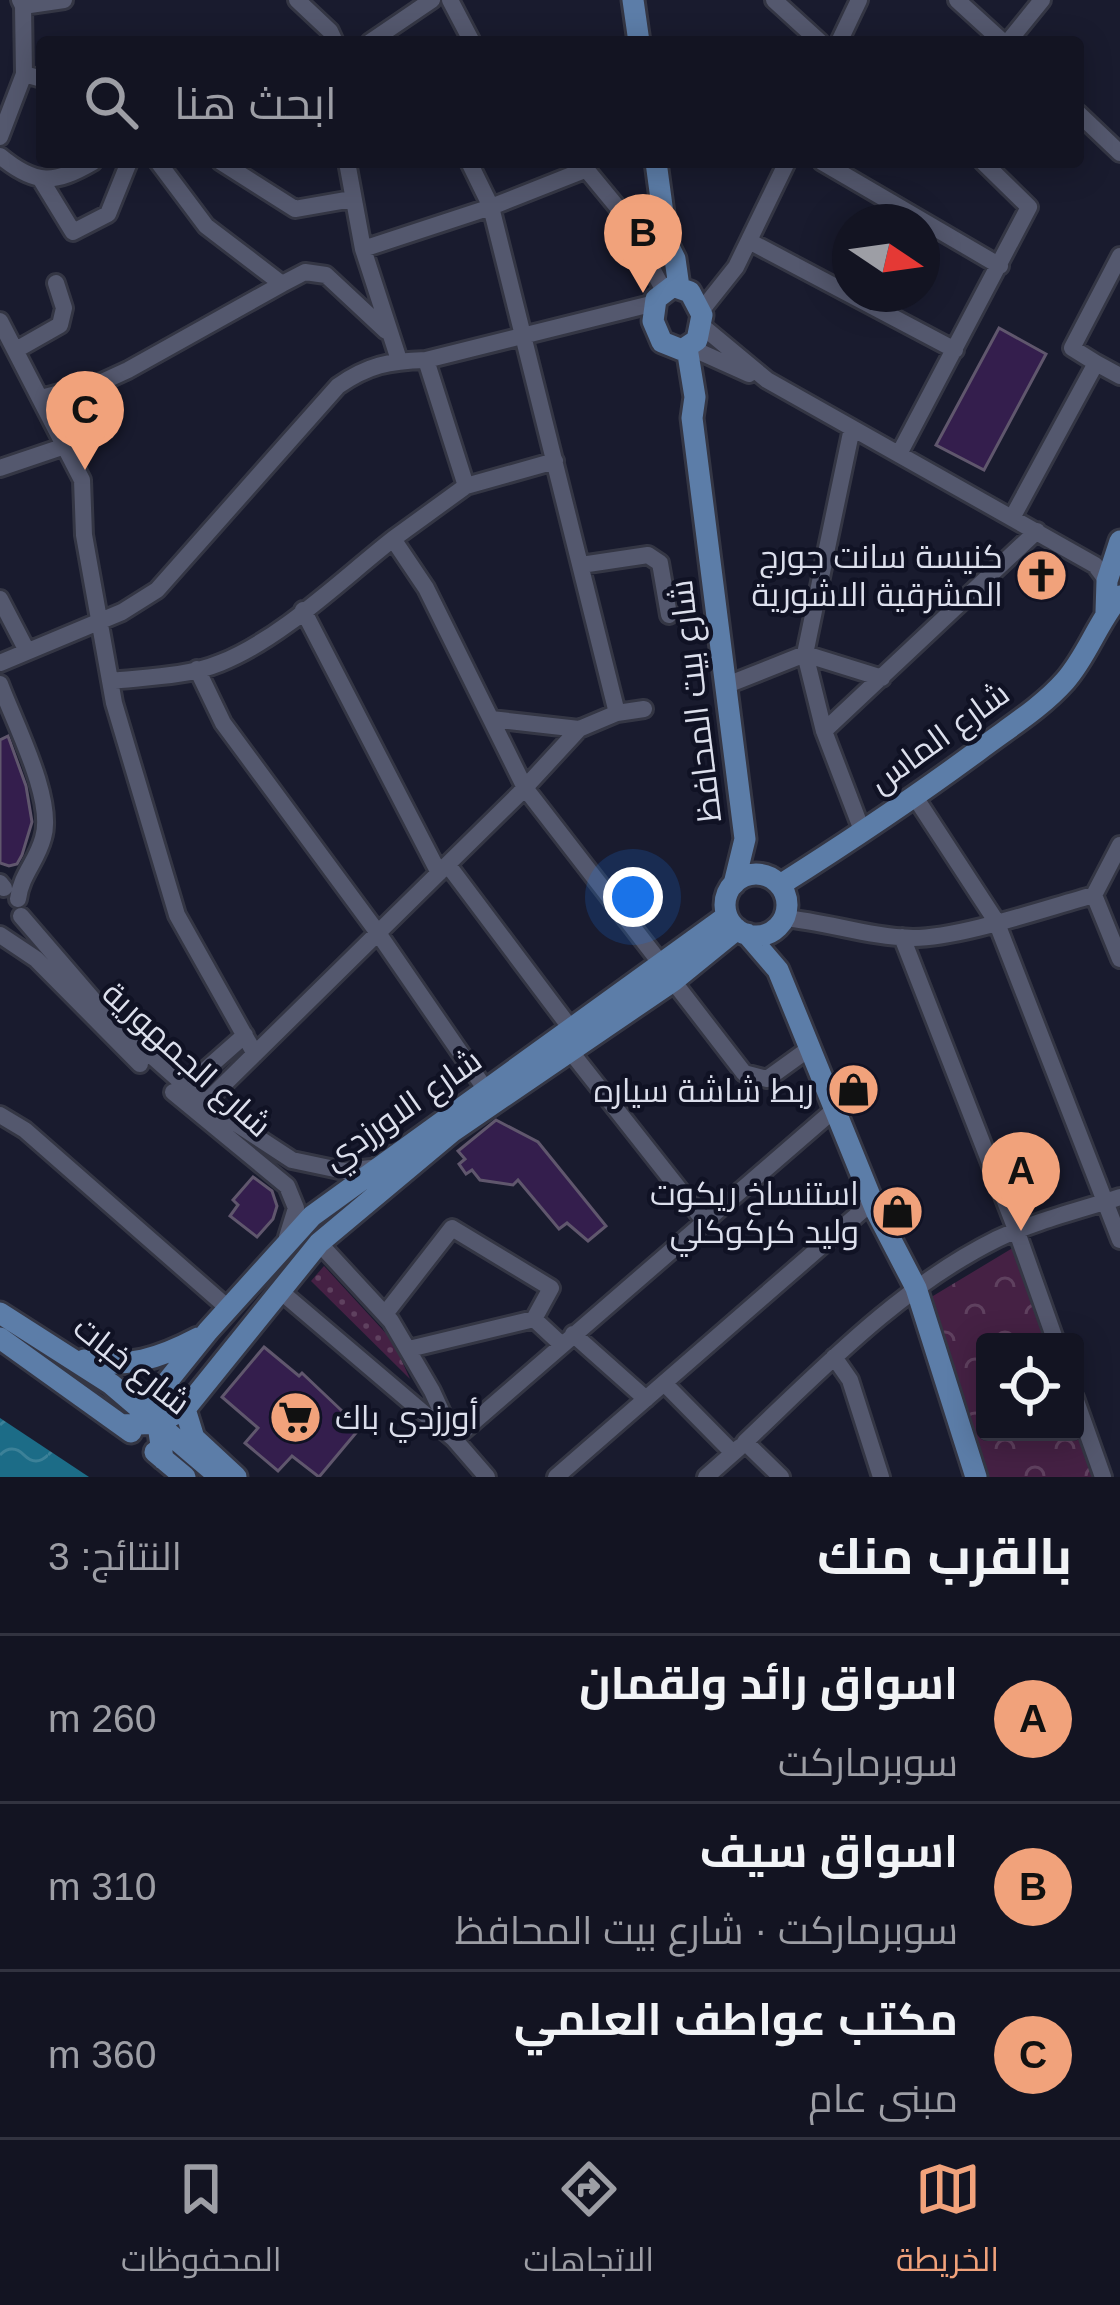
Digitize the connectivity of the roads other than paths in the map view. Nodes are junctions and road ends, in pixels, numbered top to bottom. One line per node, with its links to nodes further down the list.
1 (64, 0): 10 (street)
2 (297, 0): 11 (street)
3 (432, 0): 12 (street)
4 (450, 0): 13 (street)
5 (633, 0): 14 (main road)
6 (774, 0): 15 (street)
7 (859, 0): 16 (street)
8 (957, 0): 17 (street)
9 (1042, 0): 18 (street)
10 (22, 3): 19 (street)
11 (332, 36)
12 (379, 36)
13 (469, 36)
14 (638, 36)
15 (813, 36)
16 (849, 36)
17 (999, 36)
18 (1011, 36)
19 (33, 76): 21 (street)
20 (1084, 119): 22 (street)
21 (0, 137)
22 (1120, 153)
23 (0, 156): 36 (street)
24 (82, 168): 36 (street)
25 (127, 168): 36 (street)
26 (162, 168): 44 (street)
27 (230, 168): 37 (street)
28 (348, 168): 37 (street)
29 (472, 168): 38 (street)
30 (577, 168): 38 (street)
31 (586, 168): 45 (street)
32 (657, 168): 45 (main road, شارع بيت المحافظ)
33 (784, 168): 39 (street)
34 (832, 168): 42 (street)
35 (988, 168): 42 (street)
36 (40, 178)
37 (352, 200): 40 (street)
38 (491, 207): 40 (street); 48 (street)
39 (749, 241): 46 (street); 52 (street)
40 (363, 249): 49 (street)
41 (1120, 256): 55 (street)
42 (1000, 266): 52 (street)
43 (56, 284): 51 (street)
44 (282, 284): 49 (street); 58 (street)
45 (666, 292): 46 (main road, شارع بيت المحافظ); 48 (street); 50 (main road, شارع بيت المحافظ)
46 (702, 319): 50 (main road); 57 (street)
47 (0, 321): 51 (street)
48 (524, 333): 54 (street); 62 (street)
49 (390, 335): 53 (street)
50 (682, 348): 57 (street); 82 (main road, شارع بيت المحافظ)
51 (16, 350): 58 (street)
52 (955, 350): 61 (street)
53 (399, 360): 54 (street); 74 (street)
54 (425, 360): 64 (street)
55 (1096, 364): 56 (street); 65 (street)
56 (1120, 376)
57 (767, 380): 59 (street)
58 (41, 398): 60 (street)
59 (852, 428): 61 (street); 76 (street)
60 (65, 446): 63 (street); 74 (street)
61 (899, 454): 65 (street)
62 (555, 461): 64 (street); 69 (street)
63 (0, 468)
64 (466, 486): 67 (street)
65 (1012, 518): 66 (street)
66 (1037, 531): 70 (street); 79 (street)
67 (393, 538): 72 (street); 85 (street)
68 (1120, 541): 70 (main road, شارع الماس)
69 (580, 565): 73 (street); 84 (street)
70 (1113, 594): 89 (main road, شارع الماس)
71 (0, 599): 75 (street)
72 (303, 610): 78 (street); 93 (street)
73 (668, 615)
74 (101, 622): 75 (street); 80 (street)
75 (26, 649): 77 (street)
76 (806, 654): 79 (street); 82 (street); 87 (street)
77 (0, 663)
78 (197, 669): 80 (street); 101 (street)
79 (882, 678): 87 (street)
80 (110, 681): 107 (street)
81 (0, 684): 96 (street)
82 (727, 685): 91 (main road, شارع بيت المحافظ)
83 (644, 709): 84 (street)
84 (617, 713): 86 (street)
85 (491, 718): 86 (street); 88 (street)
86 (579, 729): 88 (street)
87 (824, 731): 90 (street)
88 (525, 788): 93 (street); 106 (street)
89 (915, 797): 90 (main road, شارع الماس); 98 (street)
90 (863, 833): 94 (main road, شارع الماس)
91 (745, 839): 94 (main road, شارع بيت المحافظ); 95 (main road, شارع بيت المحافظ)
92 (1120, 845): 97 (street)
93 (443, 869): 101 (street); 108 (street)
94 (773, 880): 95 (main road); 99 (main road)
95 (734, 884): 100 (main road)
96 (8, 895): 102 (street); 111 (street, شارع الجمهورية)
97 (1094, 895): 98 (street); 104 (street)
98 (996, 921): 103 (street); 117 (street)
99 (781, 922): 100 (main road); 103 (street); 105 (main road)
100 (737, 926): 105 (main road); 106 (main road, شارع الاورزدي)
101 (378, 933): 110 (street); 112 (street)
102 (0, 935): 123 (street, شارع الجمهورية)
103 (902, 937): 120 (street)
104 (1120, 959)
105 (778, 970): 109 (main road)
106 (668, 973): 108 (main road, شارع الاورزدي); 109 (street)
107 (245, 1035): 110 (street); 111 (street)
108 (571, 1041): 112 (main road, شارع الاورزدي); 119 (street); 122 (main road, شارع الاورزدي)
109 (810, 1048): 114 (main road)
110 (255, 1054): 113 (street)
111 (185, 1088): 113 (street, شارع الجمهورية)
112 (486, 1090): 116 (main road, شارع الاورزدي)
113 (205, 1103): 116 (street, شارع الجمهورية)
114 (835, 1109): 118 (main road); 119 (street)
115 (0, 1114): 126 (street)
116 (381, 1166): 123 (main road, شارع الاورزدي)
117 (1113, 1199): 120 (street); 121 (street)
118 (872, 1202): 124 (main road); 138 (street)
119 (704, 1222): 134 (street)
120 (1017, 1232): 124 (street); 132 (street)
121 (1120, 1240)
122 (319, 1243): 125 (main road, شارع الاورزدي); 129 (street)
123 (283, 1245): 126 (main road, شارع الاورزدي)
124 (916, 1288): 137 (street); 154 (main road)
125 (279, 1290): 127 (main road, شارع الاورزدي); 143 (street)
126 (235, 1300): 127 (main road); 131 (main road, شارع الاورزدي)
127 (263, 1309): 140 (main road, شارع الاورزدي)
128 (0, 1313): 136 (main road, شارع خبات)
129 (385, 1314): 130 (street); 135 (street)
130 (534, 1319): 134 (street); 135 (street)
131 (208, 1331): 136 (main road); 141 (main road, شارع الاورزدي)
132 (1053, 1333)
133 (0, 1338): 141 (main road, شارع خبات)
134 (568, 1340): 139 (street); 143 (street)
135 (409, 1349): 143 (street)
136 (73, 1358): 141 (main road, شارع خبات)
137 (834, 1358): 145 (street); 153 (street)
138 (664, 1383): 139 (street); 145 (street)
139 (646, 1399): 150 (street)
140 (185, 1408): 141 (main road); 148 (main road)
141 (140, 1416): 144 (main road, شارع خبات); 144 (main road, شارع خبات)
142 (1084, 1424): 155 (street)
143 (454, 1439): 149 (street)
144 (166, 1448): 146 (main road, شارع خبات); 147 (main road, شارع خبات)
145 (739, 1448): 151 (street); 152 (street)
146 (185, 1477)
147 (220, 1477)
148 (236, 1477)
149 (487, 1477)
150 (556, 1477)
151 (706, 1477)
152 (781, 1477)
153 (881, 1477)
154 (976, 1477)
155 (1102, 1477)

